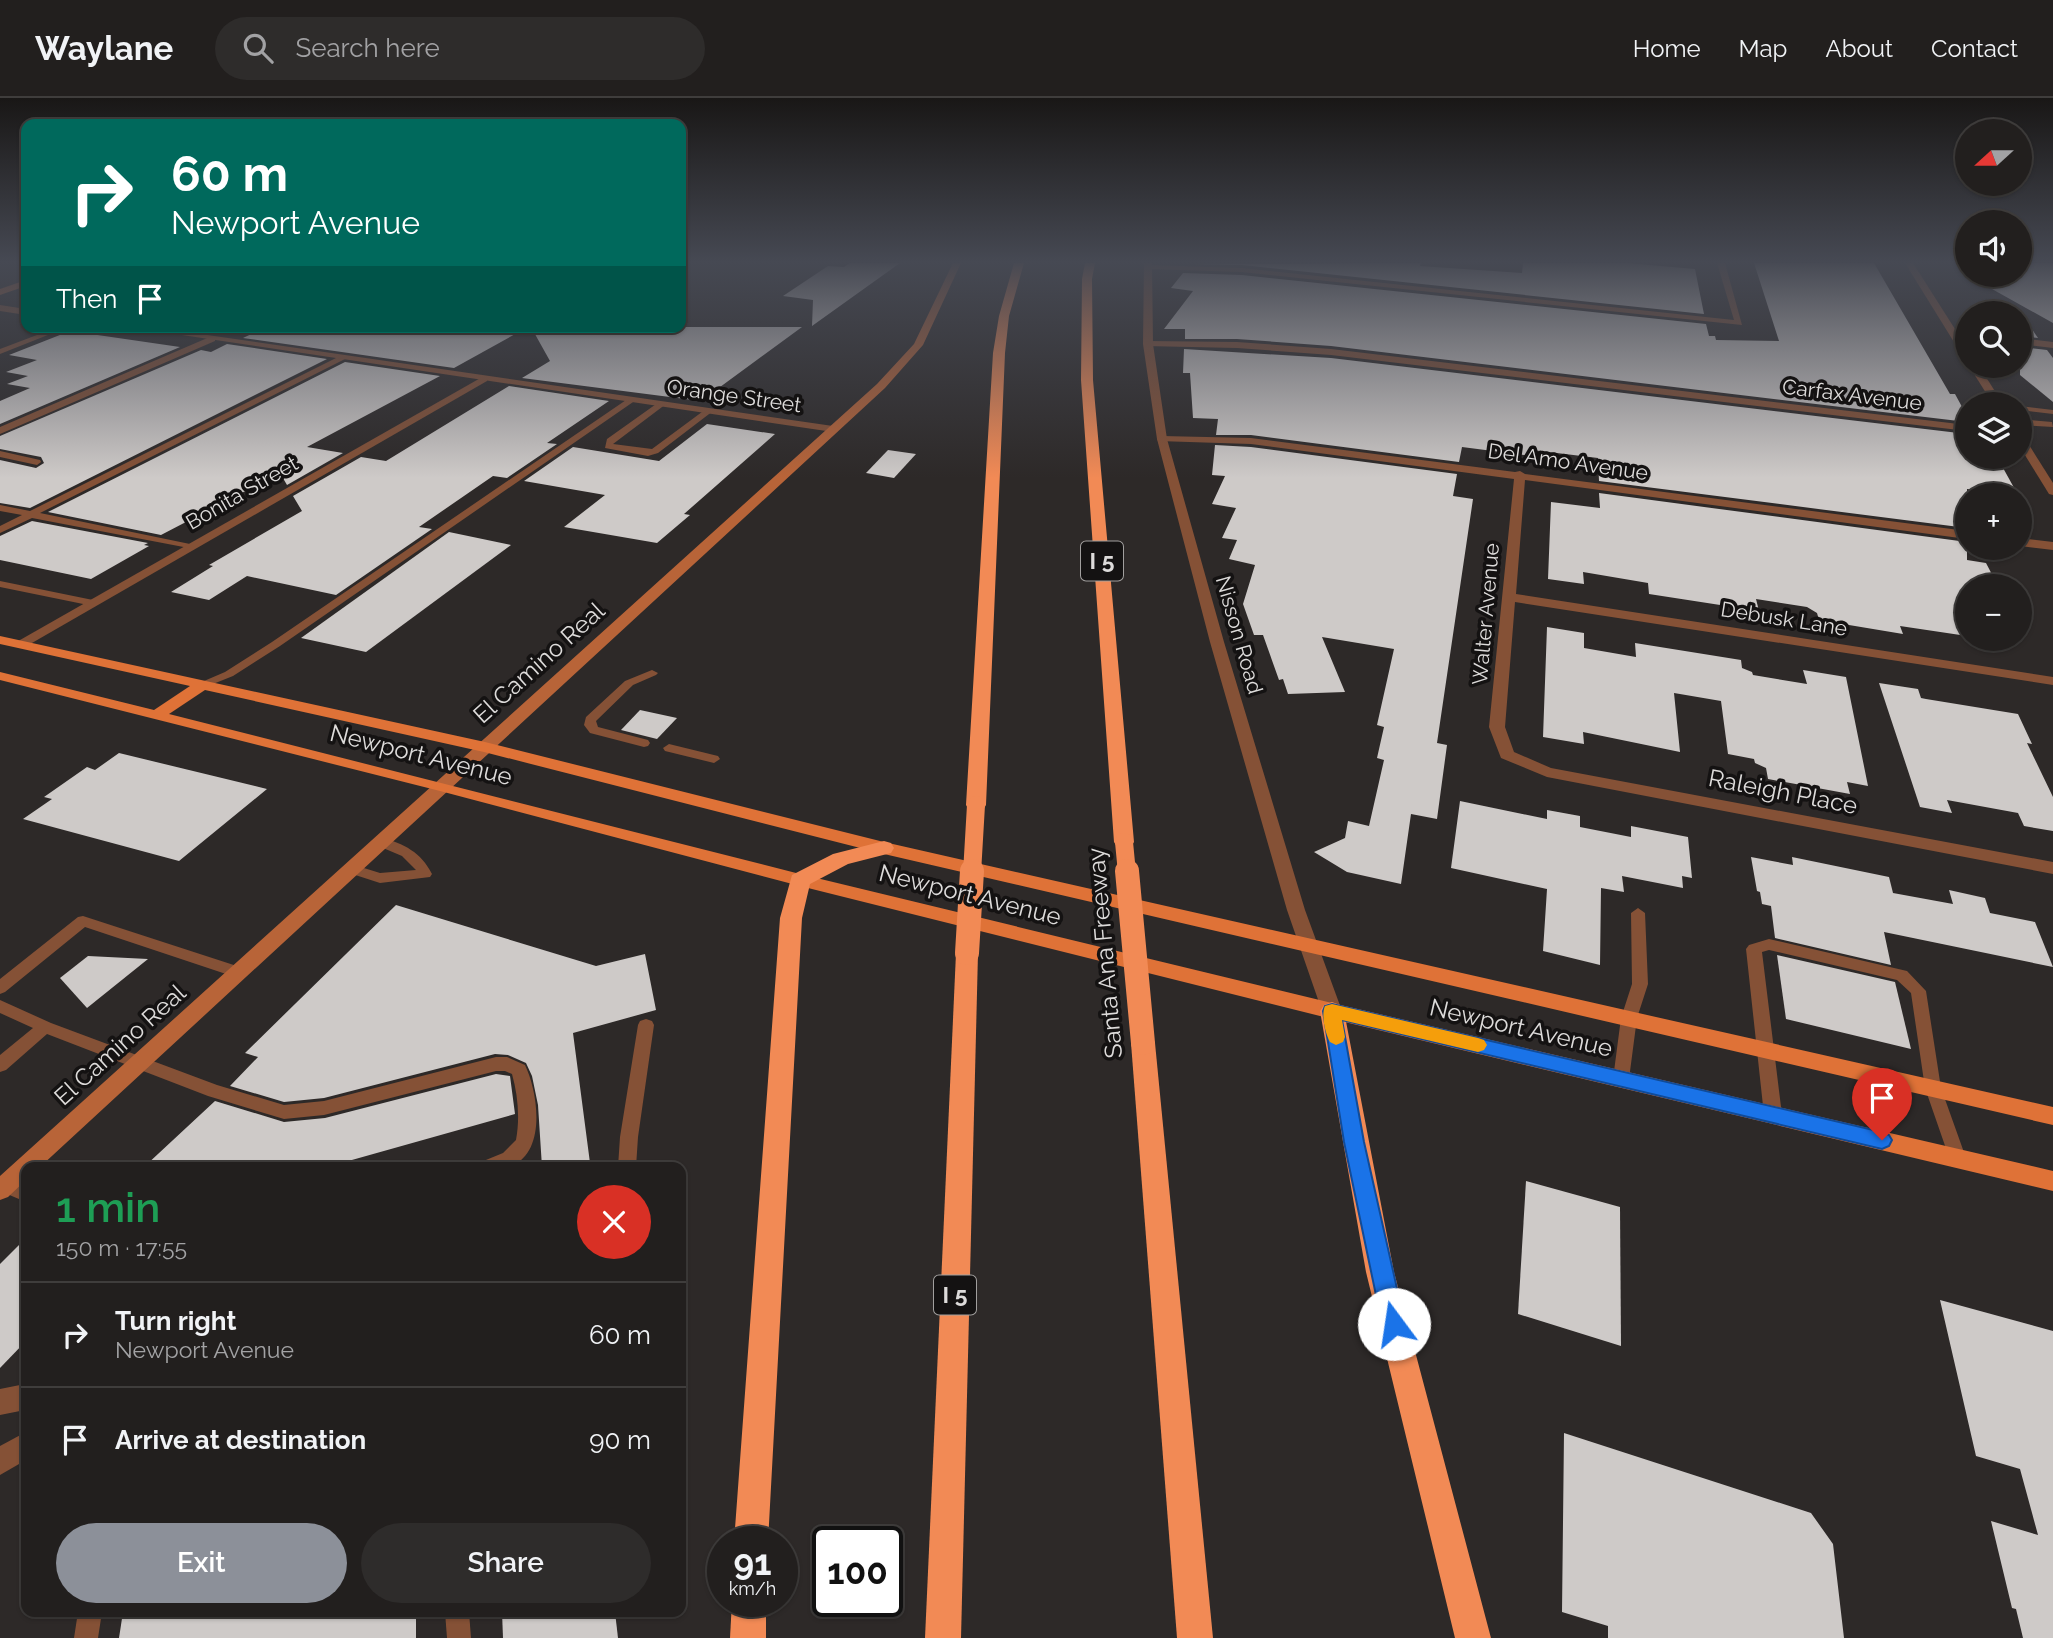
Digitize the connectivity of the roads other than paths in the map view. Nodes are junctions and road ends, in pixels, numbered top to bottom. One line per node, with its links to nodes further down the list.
1 (45, 335): 11 (lane)
2 (184, 335): 7 (street, Orange Street)
3 (923, 335): 23 (main road, El Camino Real)
4 (1002, 335): 94 (highway, I 5, bridge)
5 (1087, 335): 95 (highway, Santa Ana Freeway / I 5, bridge)
6 (1148, 335): 9 (street, Nisson Road)
7 (212, 339): 12 (street, Orange Street); 24 (street)
8 (2032, 342): 10 (street)
9 (1148, 344): 22 (street, Carfax Avenue); 25 (street, Nisson Road)
10 (2053, 345)
11 (0, 352)
12 (343, 358): 13 (street, Orange Street); 32 (lane)
13 (484, 379): 14 (street, Orange Street); 37 (street, Bonita Street)
14 (632, 400): 15 (street, Orange Street); 46 (lane)
15 (662, 404): 17 (street, Orange Street); 17 (lane)
16 (2032, 410): 18 (lane)
17 (709, 411): 23 (street, Orange Street)
18 (2043, 411): 19 (lane); 21 (lane)
19 (2053, 412)
20 (2032, 424): 21 (lane)
21 (2052, 426)
22 (1955, 427)
23 (833, 429): 49 (main road, El Camino Real)
24 (0, 431)
25 (1162, 439): 29 (street, Del Amo Avenue); 60 (street, Nisson Road)
26 (0, 454): 28 (lane)
27 (2032, 458): 30 (street)
28 (37, 462)
29 (1520, 474): 34 (street, Del Amo Avenue); 39 (street, Walter Avenue)
30 (2053, 492)
31 (0, 508): 32 (lane)
32 (32, 514): 33 (lane); 37 (lane)
33 (0, 530)
34 (1955, 533)
35 (2032, 543): 36 (street)
36 (2053, 546)
37 (190, 547): 40 (street, Bonita Street)
38 (0, 584): 40 (lane)
39 (1509, 597): 45 (street, Debusk Lane); 51 (street, Walter Avenue)
40 (93, 603): 42 (street, Bonita Street)
41 (0, 640): 42 (main road, Newport Avenue)
42 (20, 644): 46 (main road, Newport Avenue)
43 (652, 673): 48 (lane)
44 (0, 676): 47 (main road, Newport Avenue)
45 (2053, 681)
46 (202, 684): 47 (main road); 49 (main road, Newport Avenue)
47 (157, 715): 53 (main road, Newport Avenue)
48 (643, 743)
49 (485, 747): 53 (main road, El Camino Real); 55 (main road, Newport Avenue)
50 (669, 748): 52 (lane)
51 (1507, 755): 56 (street, Raleigh Place)
52 (714, 758)
53 (441, 786): 54 (main road, El Camino Real); 58 (main road, Newport Avenue)
54 (381, 842): 57 (main road, El Camino Real); 57 (lane)
55 (884, 848): 58 (highway); 60 (main road, Newport Avenue)
56 (2053, 868)
57 (351, 869): 61 (main road, El Camino Real)
58 (800, 880): 64 (main road, Newport Avenue); 87 (highway)
59 (1638, 913): 65 (lane)
60 (1306, 943): 64 (street, Nisson Road); 65 (main road, Newport Avenue)
61 (238, 972): 62 (lane); 69 (main road, El Camino Real)
62 (0, 988)
63 (0, 1006): 67 (lane)
64 (1332, 1011): 71 (main road, Newport Avenue); 96 (highway)
65 (1629, 1018): 68 (main road, Newport Avenue); 71 (lane)
66 (646, 1025): 78 (lane)
67 (45, 1027): 69 (lane); 70 (lane)
68 (1766, 1050): 72 (main road, Newport Avenue); 72 (lane); 73 (lane)
69 (140, 1062): 76 (main road, El Camino Real); 77 (lane)
70 (0, 1065)
71 (1621, 1079): 73 (main road, Newport Avenue)
72 (1933, 1088): 74 (main road, Newport Avenue); 75 (lane)
73 (1773, 1115): 75 (main road, Newport Avenue)
74 (2053, 1116)
75 (1957, 1158): 80 (main road, Newport Avenue)
76 (31, 1162)
77 (501, 1162)
78 (627, 1162)
79 (21, 1171): 81 (main road, El Camino Real)
80 (2053, 1181)
81 (3, 1188): 82 (lane)
82 (21, 1193)
83 (21, 1398): 84 (street)
84 (0, 1402)
85 (21, 1448): 86 (street)
86 (0, 1462)
87 (752, 1526)
88 (89, 1617): 91 (lane)
89 (457, 1617): 92 (lane)
90 (749, 1617): 93 (highway)
91 (86, 1638)
92 (459, 1638)
93 (748, 1638)
94 (943, 1638)
95 (1195, 1638)
96 (1474, 1638)

